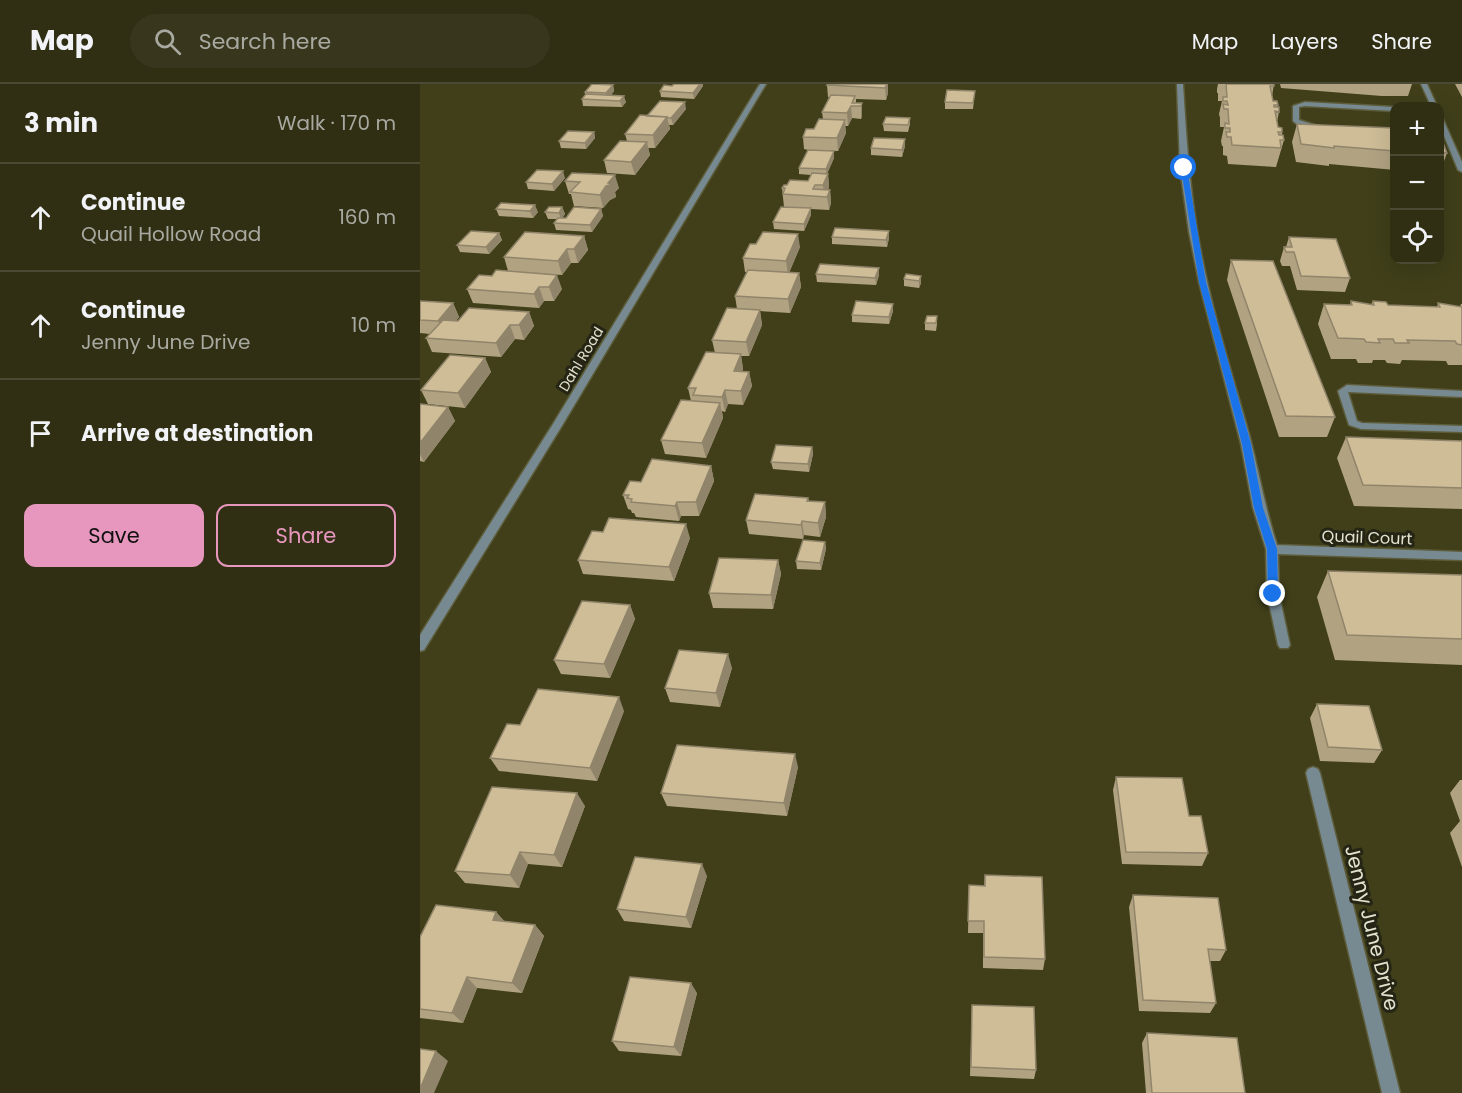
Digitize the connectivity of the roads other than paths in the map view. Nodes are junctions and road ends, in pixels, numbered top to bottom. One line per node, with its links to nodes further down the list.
1 (763, 84): 14 (street, Dahl Road)
2 (1180, 84): 11 (street)
3 (1424, 84): 4 (street)
4 (1432, 102)
5 (1390, 109): 6 (street)
6 (1326, 127)
7 (1444, 137): 8 (street)
8 (1462, 170)
9 (1462, 393): 10 (street)
10 (1462, 429)
11 (1272, 549): 12 (street, Quail Court); 13 (street)
12 (1462, 556)
13 (1284, 645)
14 (420, 646)
15 (1313, 773): 16 (street, Jenny June Drive)
16 (1391, 1093)

